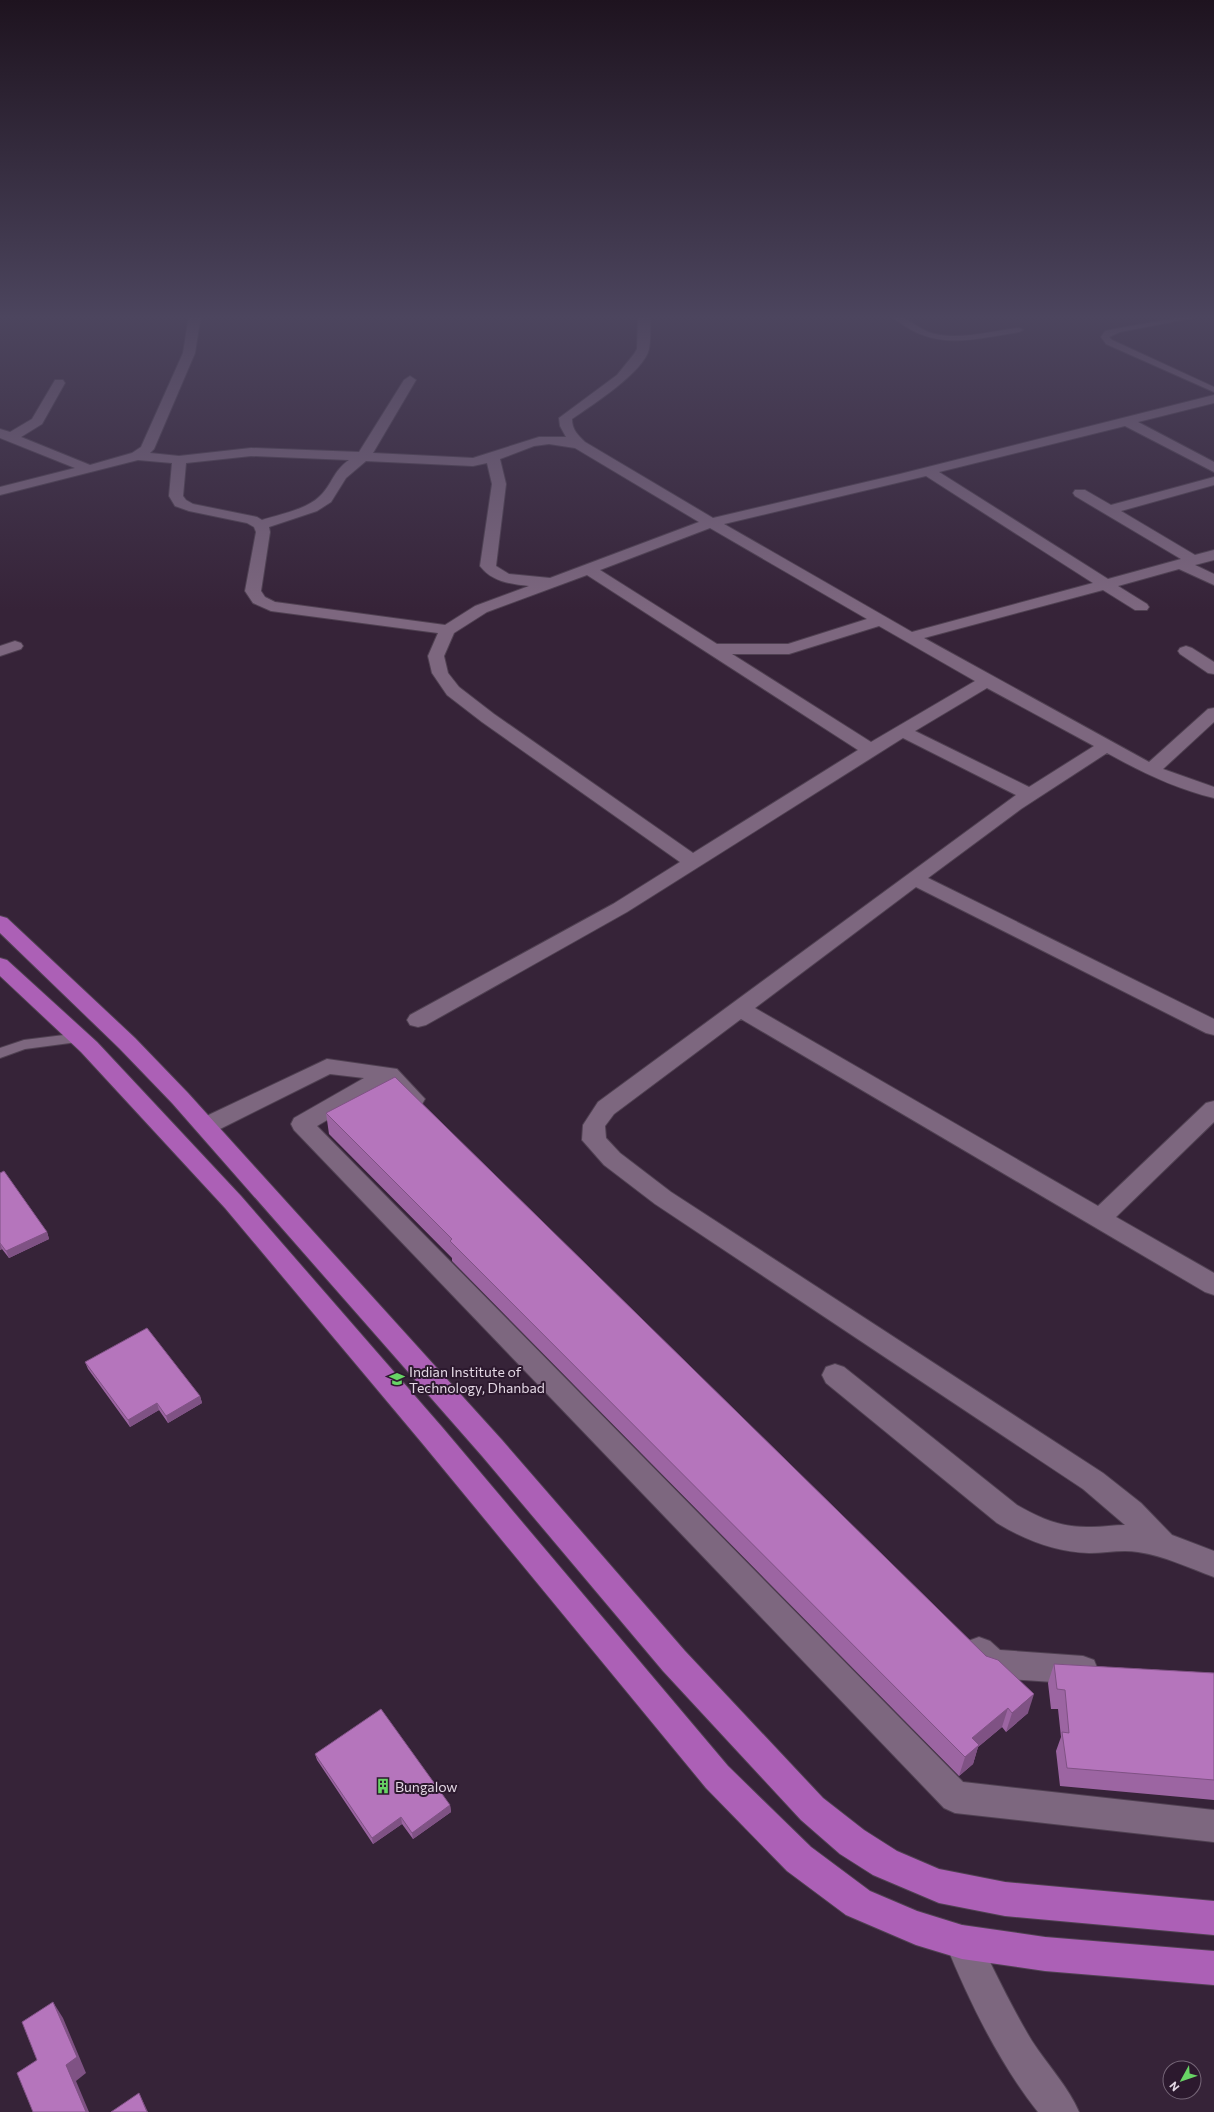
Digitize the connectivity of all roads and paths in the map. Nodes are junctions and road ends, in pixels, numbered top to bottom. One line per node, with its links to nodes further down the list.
1 (41, 414): 8 (street)
2 (163, 414): 11 (street)
3 (390, 414): 12 (street)
4 (572, 414): 6 (street)
5 (1164, 414): 7 (street)
6 (566, 418): 9 (street); 10 (street)
7 (1126, 422): 15 (street); 17 (street)
8 (6, 435): 16 (street)
9 (534, 442): 10 (street); 13 (street)
10 (580, 444): 22 (street)
11 (137, 456): 14 (street); 16 (street)
12 (364, 456): 13 (street); 14 (street); 23 (street)
13 (493, 458): 28 (street)
14 (179, 460): 23 (street)
15 (1214, 468)
16 (88, 469): 19 (street)
17 (929, 472): 22 (street); 29 (street)
18 (1214, 481): 21 (street)
19 (0, 491)
20 (1080, 492): 21 (street)
21 (1109, 510): 25 (street)
22 (711, 523): 26 (street); 31 (street)
23 (260, 525): 32 (street)
24 (1214, 555): 25 (street)
25 (1188, 562): 27 (street); 29 (street)
26 (586, 568): 28 (street); 34 (street)
27 (1214, 580)
28 (550, 583): 32 (street)
29 (1107, 585): 30 (street); 33 (street)
30 (1141, 607)
31 (881, 620): 33 (street); 34 (street)
32 (448, 630): 45 (street)
33 (911, 637): 37 (street)
34 (714, 649): 41 (street)
35 (1186, 651): 36 (street)
36 (1214, 670)
37 (986, 681): 39 (street); 40 (street)
38 (1214, 713): 42 (street)
39 (902, 731): 41 (street); 44 (street)
40 (1106, 746): 42 (street); 44 (street)
41 (871, 750): 45 (street)
42 (1152, 770): 43 (street)
43 (1214, 793)
44 (1030, 795): 46 (street)
45 (694, 862): 50 (street)
46 (914, 879): 49 (street); 51 (street)
47 (0, 922): 57 (highway)
48 (0, 965): 52 (highway)
49 (740, 1008): 58 (street); 61 (street)
50 (418, 1020)
51 (1214, 1028)
52 (80, 1038): 53 (lane); 67 (highway)
53 (0, 1053)
54 (389, 1074): 56 (street); 57 (street); 65 (street)
55 (1214, 1109): 58 (street)
56 (428, 1113)
57 (206, 1126): 66 (highway)
58 (1100, 1218): 59 (street)
59 (1214, 1285)
60 (835, 1375): 61 (street)
61 (1162, 1544): 62 (street)
62 (1214, 1564)
63 (964, 1636): 64 (street)
64 (1103, 1672)
65 (1214, 1826)
66 (1214, 1918)
67 (962, 1942): 68 (highway); 69 (street)
68 (1214, 1968)
69 (1061, 2112)

